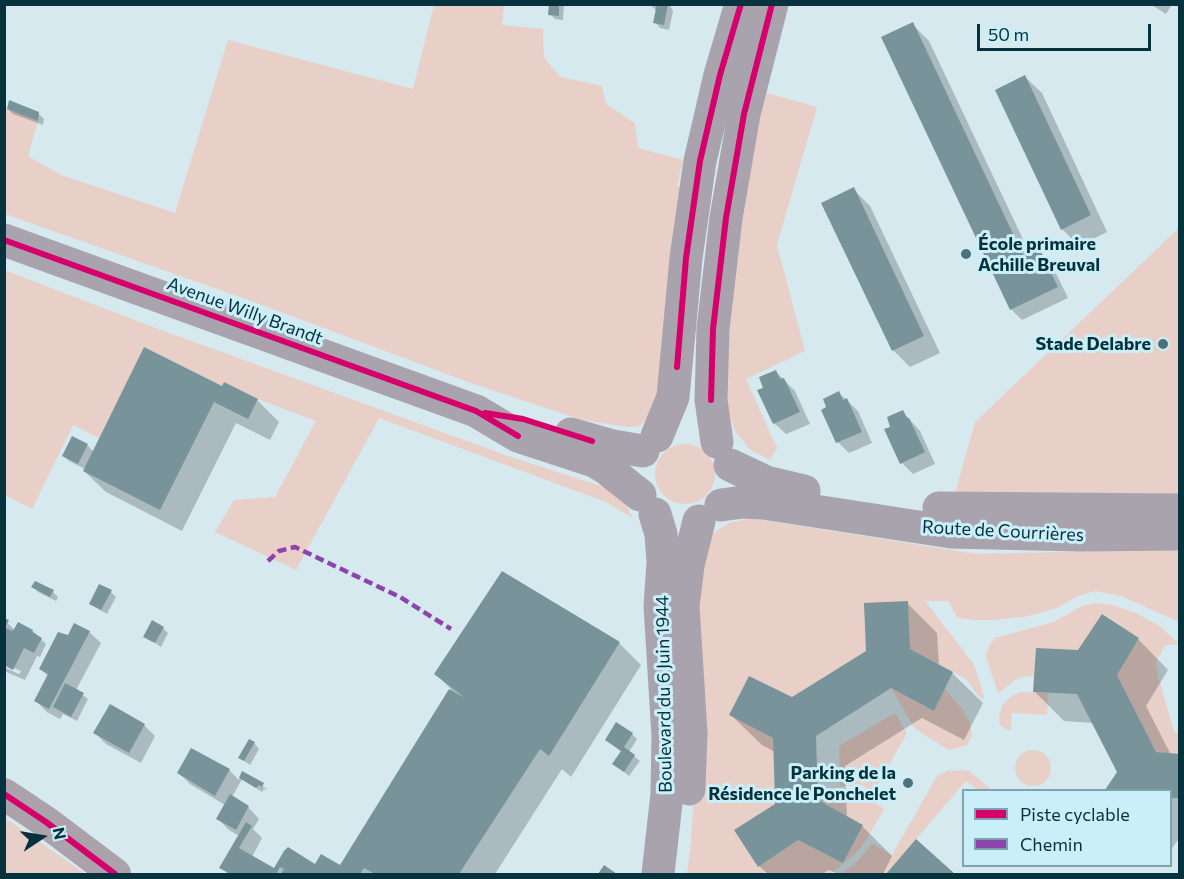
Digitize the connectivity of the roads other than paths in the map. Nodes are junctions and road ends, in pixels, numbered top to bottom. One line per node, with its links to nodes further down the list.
1 (741, 4): 5 (main road)
2 (772, 4): 6 (main road)
3 (4, 240): 4 (main road, Avenue Willy Brandt)
4 (476, 411): 5 (main road, Avenue Willy Brandt); 7 (main road, Avenue Willy Brandt)
5 (650, 443): 6 (main road); 7 (main road)
6 (723, 453): 8 (main road, Route de Courrières); 9 (main road)
7 (647, 504): 9 (main road); 13 (main road, Boulevard du 6 Juin 1944)
8 (1179, 510)
9 (710, 513): 10 (main road, Route de Courrières); 14 (main road, Boulevard du 6 Juin 1944)
10 (1179, 534)
11 (4, 794): 12 (street)
12 (115, 874)
13 (658, 874)
14 (680, 874)

